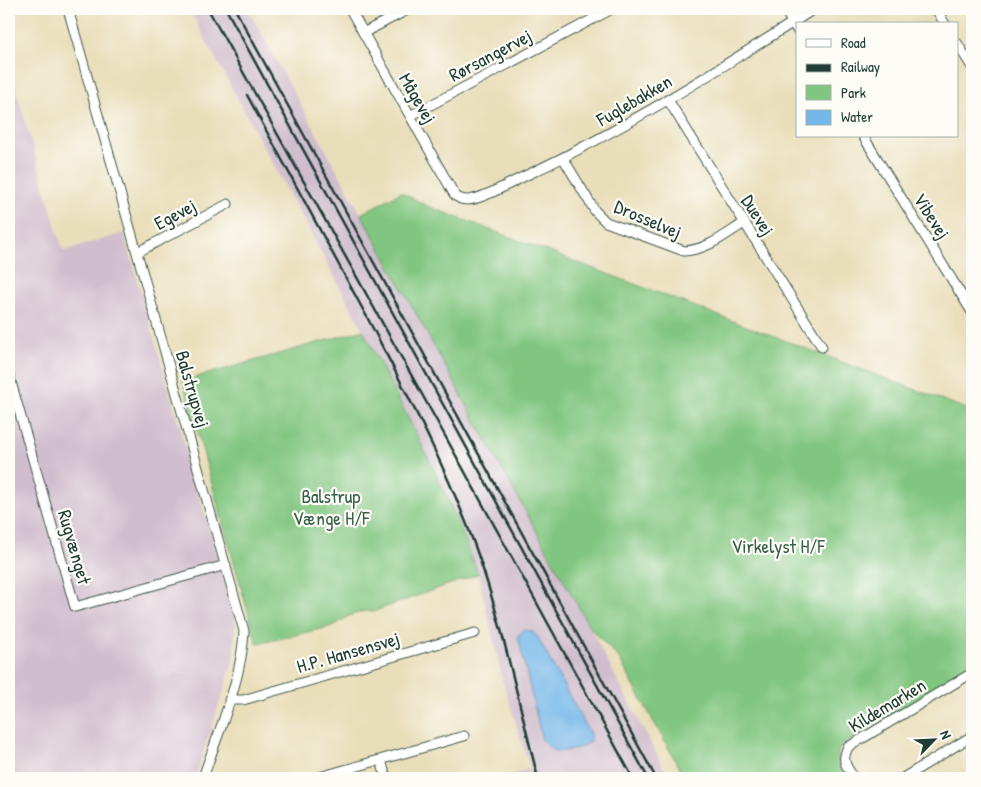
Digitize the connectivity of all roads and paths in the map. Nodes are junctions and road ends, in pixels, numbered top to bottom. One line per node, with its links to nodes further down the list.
1 (68, 9): 21 (street, Balstrupvej)
2 (350, 9): 11 (street, Mågevej)
3 (409, 9): 11 (street)
4 (612, 9): 15 (street, Rørsangervej)
5 (784, 9): 10 (street)
6 (814, 9): 8 (street, Fuglebakken)
7 (936, 9): 9 (street)
8 (799, 22)
9 (945, 22)
10 (795, 26): 14 (street, Fuglebakken)
11 (363, 33): 15 (street, Mågevej)
12 (958, 45): 13 (street)
13 (972, 68)
14 (668, 100): 17 (street, Fuglebakken); 20 (street, Duevej)
15 (410, 116): 18 (street, Mågevej)
16 (864, 138): 22 (street, Vibevej)
17 (563, 158): 18 (street, Fuglebakken); 20 (street, Drosselvej)
18 (461, 200)
19 (228, 204): 21 (street, Egevej)
20 (744, 223): 23 (street, Duevej)
21 (138, 252): 25 (street, Balstrupvej)
22 (972, 312)
23 (822, 347)
24 (9, 375): 25 (street, Rugvænget)
25 (226, 565): 28 (street, Balstrupvej)
26 (475, 633): 28 (street, H.P. Hansensvej)
27 (972, 673): 35 (street, Kildemarken)
28 (229, 700): 32 (street, Balstrupvej)
29 (464, 736): 31 (street)
30 (972, 736): 36 (street)
31 (381, 760): 33 (street); 34 (street)
32 (203, 778)
33 (316, 778)
34 (386, 778)
35 (854, 778)
36 (903, 778)

